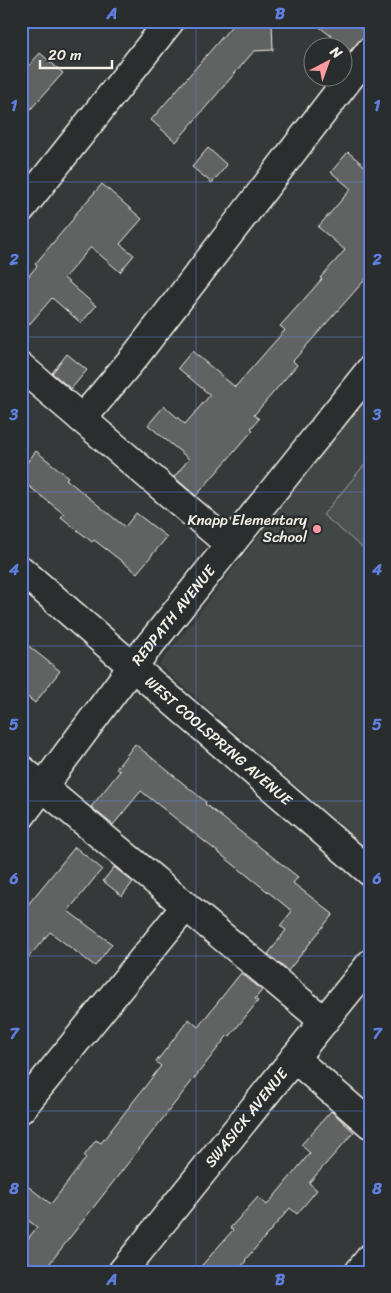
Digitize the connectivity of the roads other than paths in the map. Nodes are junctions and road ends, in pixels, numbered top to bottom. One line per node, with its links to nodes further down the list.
1 (170, 21): 3 (street)
2 (370, 52): 6 (street)
3 (21, 209)
4 (21, 367): 6 (street)
5 (370, 370): 7 (street, REDPATH AVENUE)
6 (82, 419): 7 (street)
7 (230, 545): 9 (street, REDPATH AVENUE)
8 (21, 570): 9 (street, WEST COOLSPRING AVENUE)
9 (132, 667): 11 (street, REDPATH AVENUE); 13 (street, WEST COOLSPRING AVENUE)
10 (21, 769): 11 (street)
11 (43, 788): 12 (street, REDPATH AVENUE); 14 (street)
12 (21, 816)
13 (370, 872)
14 (186, 906): 16 (street); 18 (street)
15 (370, 964): 16 (street, SWASICK AVENUE)
16 (324, 1021): 17 (street, SWASICK AVENUE)
17 (294, 1058): 19 (street); 21 (street, SWASICK AVENUE)
18 (21, 1109)
19 (370, 1124)
20 (370, 1258): 22 (street)
21 (122, 1272)
22 (359, 1272)

